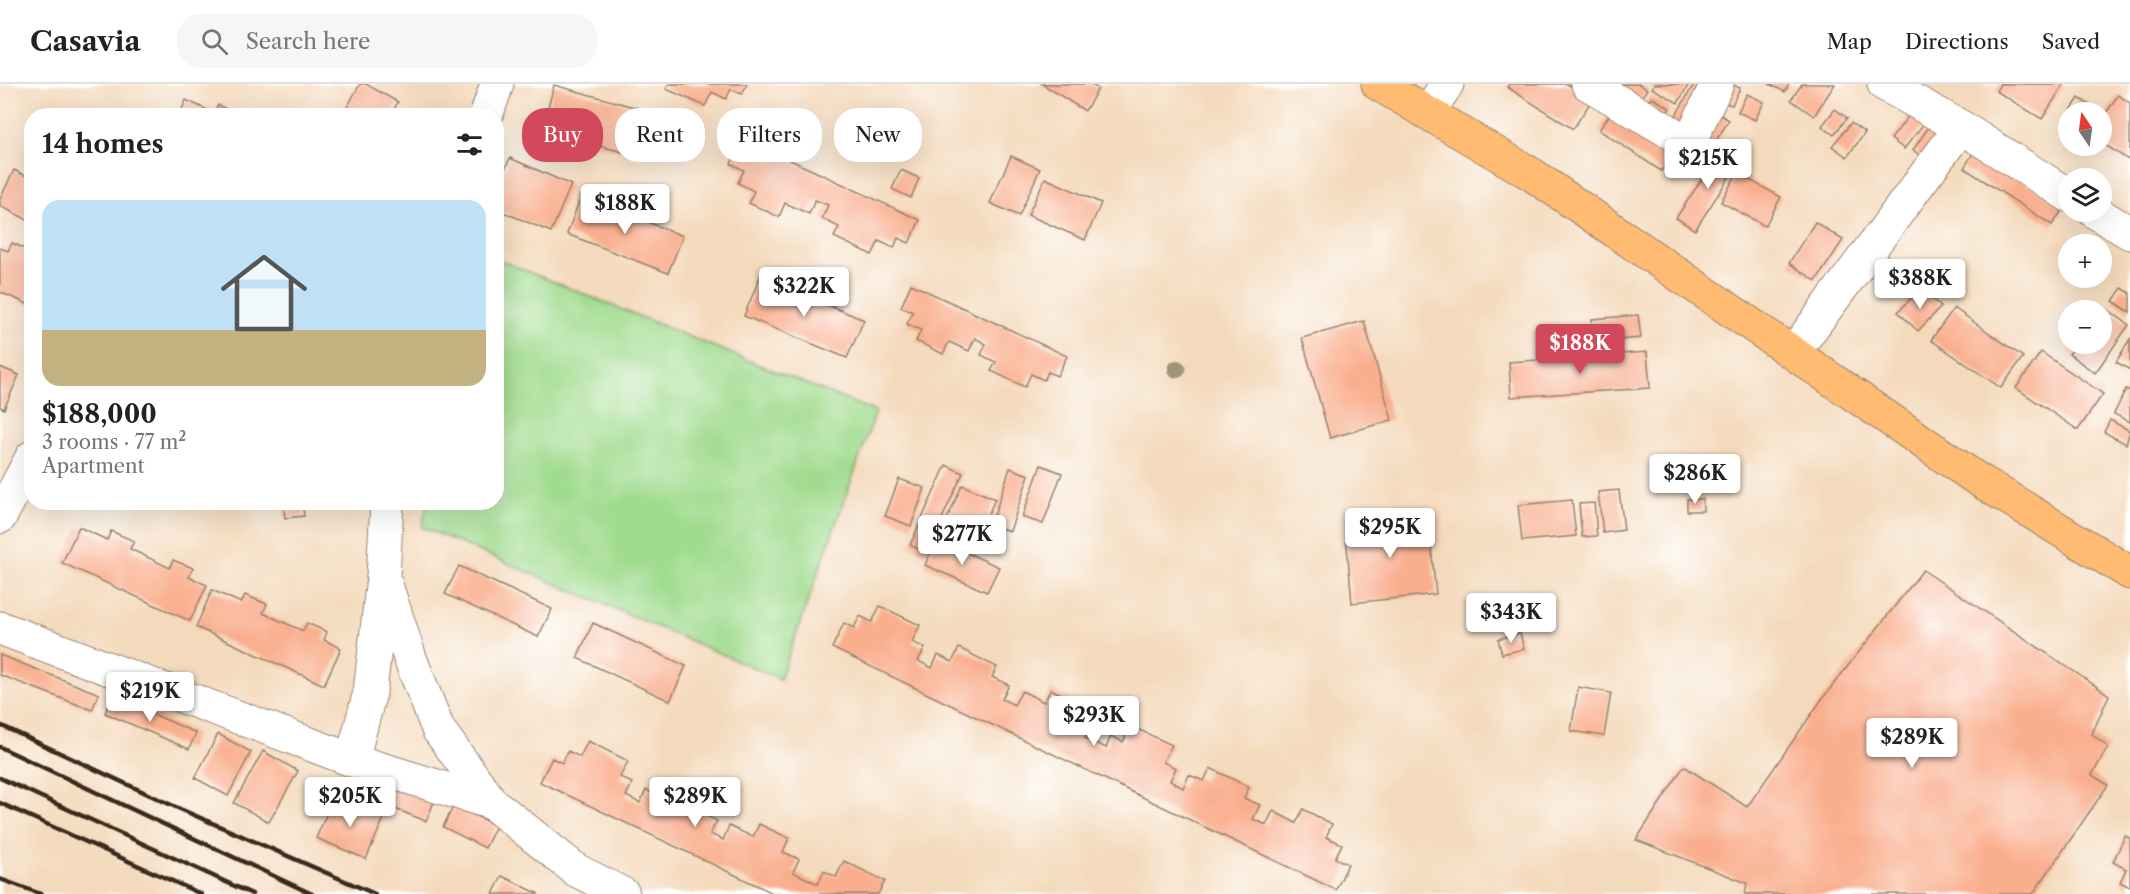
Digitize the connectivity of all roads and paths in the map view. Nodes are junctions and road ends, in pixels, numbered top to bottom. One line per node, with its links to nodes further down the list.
1 (497, 84): 7 (street)
2 (1378, 84): 8 (main road)
3 (1447, 84): 8 (street)
4 (1588, 84): 5 (street)
5 (1717, 84)
6 (1884, 84): 9 (street)
7 (489, 108)
8 (1428, 113): 13 (main road)
9 (1961, 127): 10 (street); 13 (street)
10 (2058, 189)
11 (2112, 222): 12 (street)
12 (2130, 233)
13 (1793, 353): 17 (main road)
14 (24, 472): 16 (street)
15 (387, 510): 18 (street)
16 (0, 517)
17 (2130, 573)
18 (383, 577): 20 (street); 21 (street)
19 (0, 628): 20 (street)
20 (352, 760): 21 (street)
21 (492, 803): 22 (street)
22 (623, 894)

